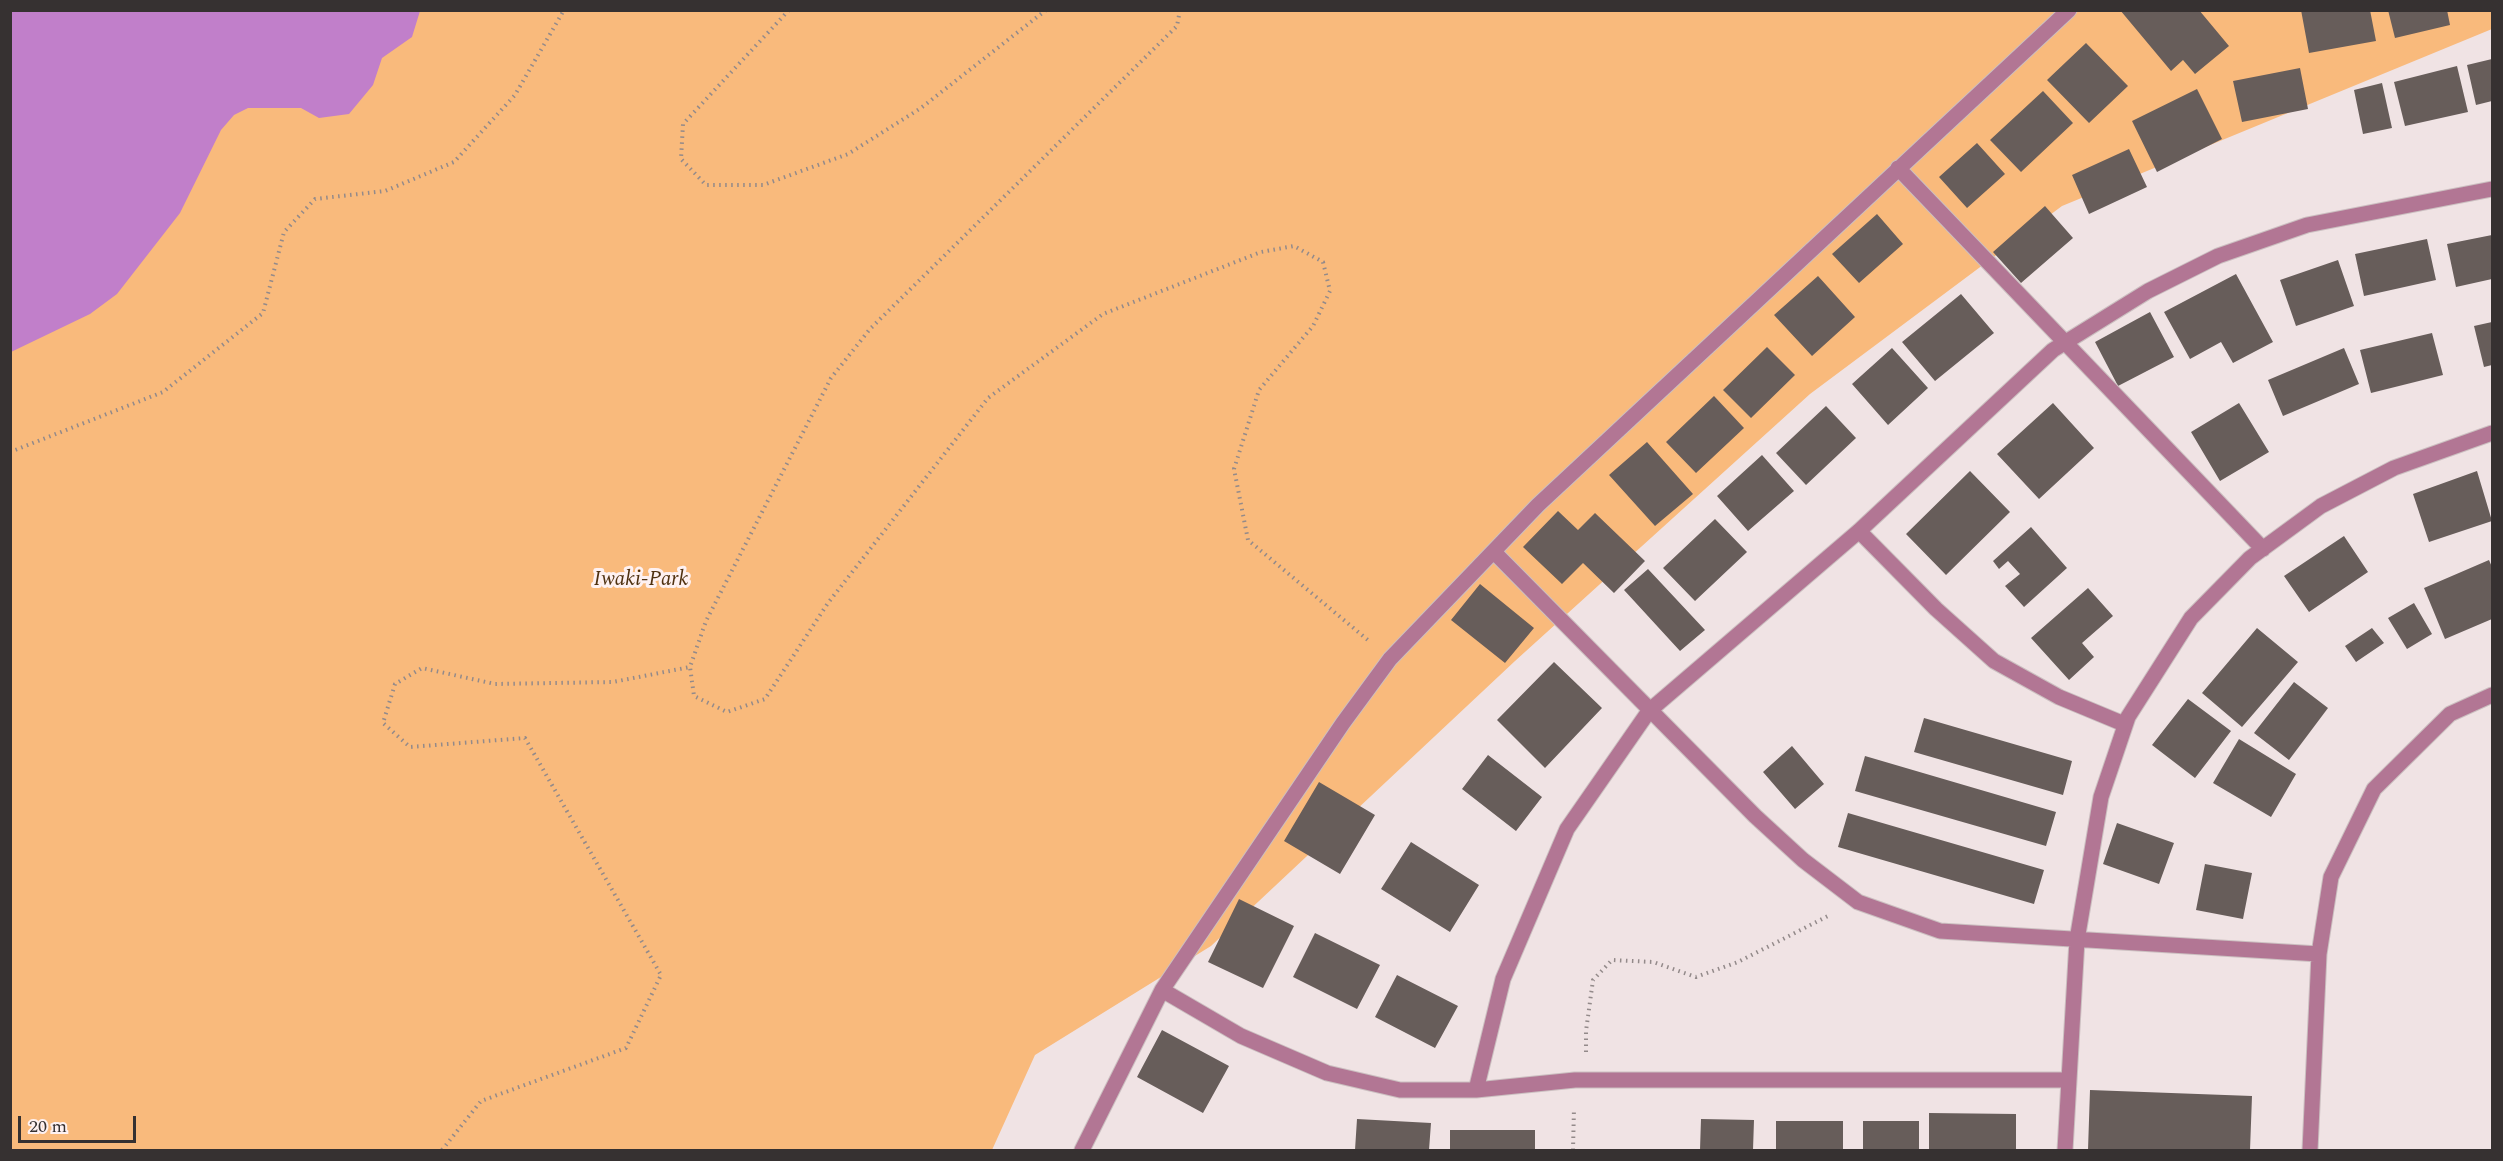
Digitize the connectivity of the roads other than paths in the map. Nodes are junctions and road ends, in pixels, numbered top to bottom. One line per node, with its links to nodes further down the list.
1 (2069, 10): 2 (street)
2 (1898, 168): 4 (street); 8 (street)
3 (2493, 189): 4 (street)
4 (2064, 342): 6 (street); 7 (street)
5 (2493, 433): 7 (street)
6 (1859, 531): 10 (street); 11 (street)
7 (2263, 549): 11 (street)
8 (1494, 552): 10 (street); 14 (street)
9 (2493, 695): 13 (street)
10 (1649, 711): 12 (street); 16 (street)
11 (2124, 724): 12 (street)
12 (2077, 940): 13 (street); 15 (street)
13 (2319, 954): 19 (street)
14 (1162, 990): 16 (street); 17 (street)
15 (2069, 1080): 16 (street); 18 (street)
16 (1476, 1090)
17 (1082, 1150)
18 (2065, 1150)
19 (2310, 1150)

